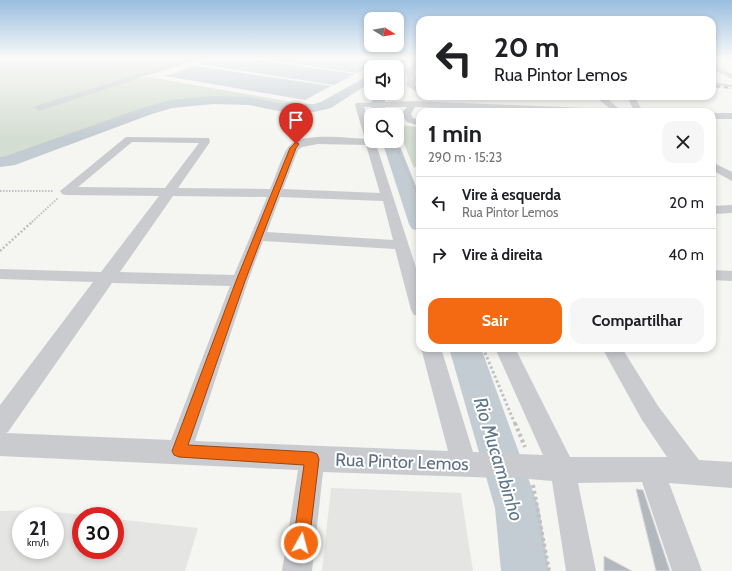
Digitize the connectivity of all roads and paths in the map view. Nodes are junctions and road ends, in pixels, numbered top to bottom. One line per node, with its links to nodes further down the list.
1 (110, 86): 5 (street)
2 (428, 100): 4 (street); 6 (street)
3 (604, 100): 7 (street)
4 (413, 104): 10 (street); 11 (street)
5 (39, 108)
6 (551, 108)
7 (614, 108)
8 (716, 116): 9 (street)
9 (732, 116)
10 (416, 122)
11 (364, 124)
12 (364, 142): 22 (street)
13 (372, 148): 24 (street)
14 (398, 148): 23 (path)
15 (716, 166): 17 (street)
16 (716, 168): 18 (street)
17 (732, 168)
18 (732, 177)
19 (0, 191): 20 (path)
20 (66, 191): 21 (street); 21 (street); 29 (path)
21 (168, 192): 22 (street); 33 (street)
22 (275, 193): 24 (street); 27 (street)
23 (416, 193)
24 (388, 197): 28 (street)
25 (732, 209): 26 (street)
26 (716, 210)
27 (257, 236): 28 (street); 34 (street)
28 (402, 245): 35 (street)
29 (0, 251)
30 (0, 274): 33 (street)
31 (716, 275): 32 (street)
32 (732, 276)
33 (107, 277): 34 (street); 40 (street)
34 (240, 281): 42 (street)
35 (416, 296)
36 (432, 352): 44 (street)
37 (485, 352): 45 (path)
38 (507, 352): 47 (street)
39 (614, 352): 48 (street)
40 (0, 424)
41 (0, 444): 42 (street, Rua Pintor Lemos)
42 (179, 451): 43 (street, Rua Pintor Lemos)
43 (312, 459): 44 (street, Rua Pintor Lemos); 50 (street)
44 (470, 465): 45 (street, Rua Pintor Lemos)
45 (529, 466): 47 (street, Rua Pintor Lemos); 51 (path)
46 (652, 469): 47 (street, Rua Pintor Lemos); 48 (street, Rua Pintor Lemos); 53 (street)
47 (563, 470): 52 (street)
48 (693, 473): 49 (street, Rua Pintor Lemos)
49 (732, 475)
50 (297, 571)
51 (549, 571)
52 (581, 571)
53 (687, 571)

